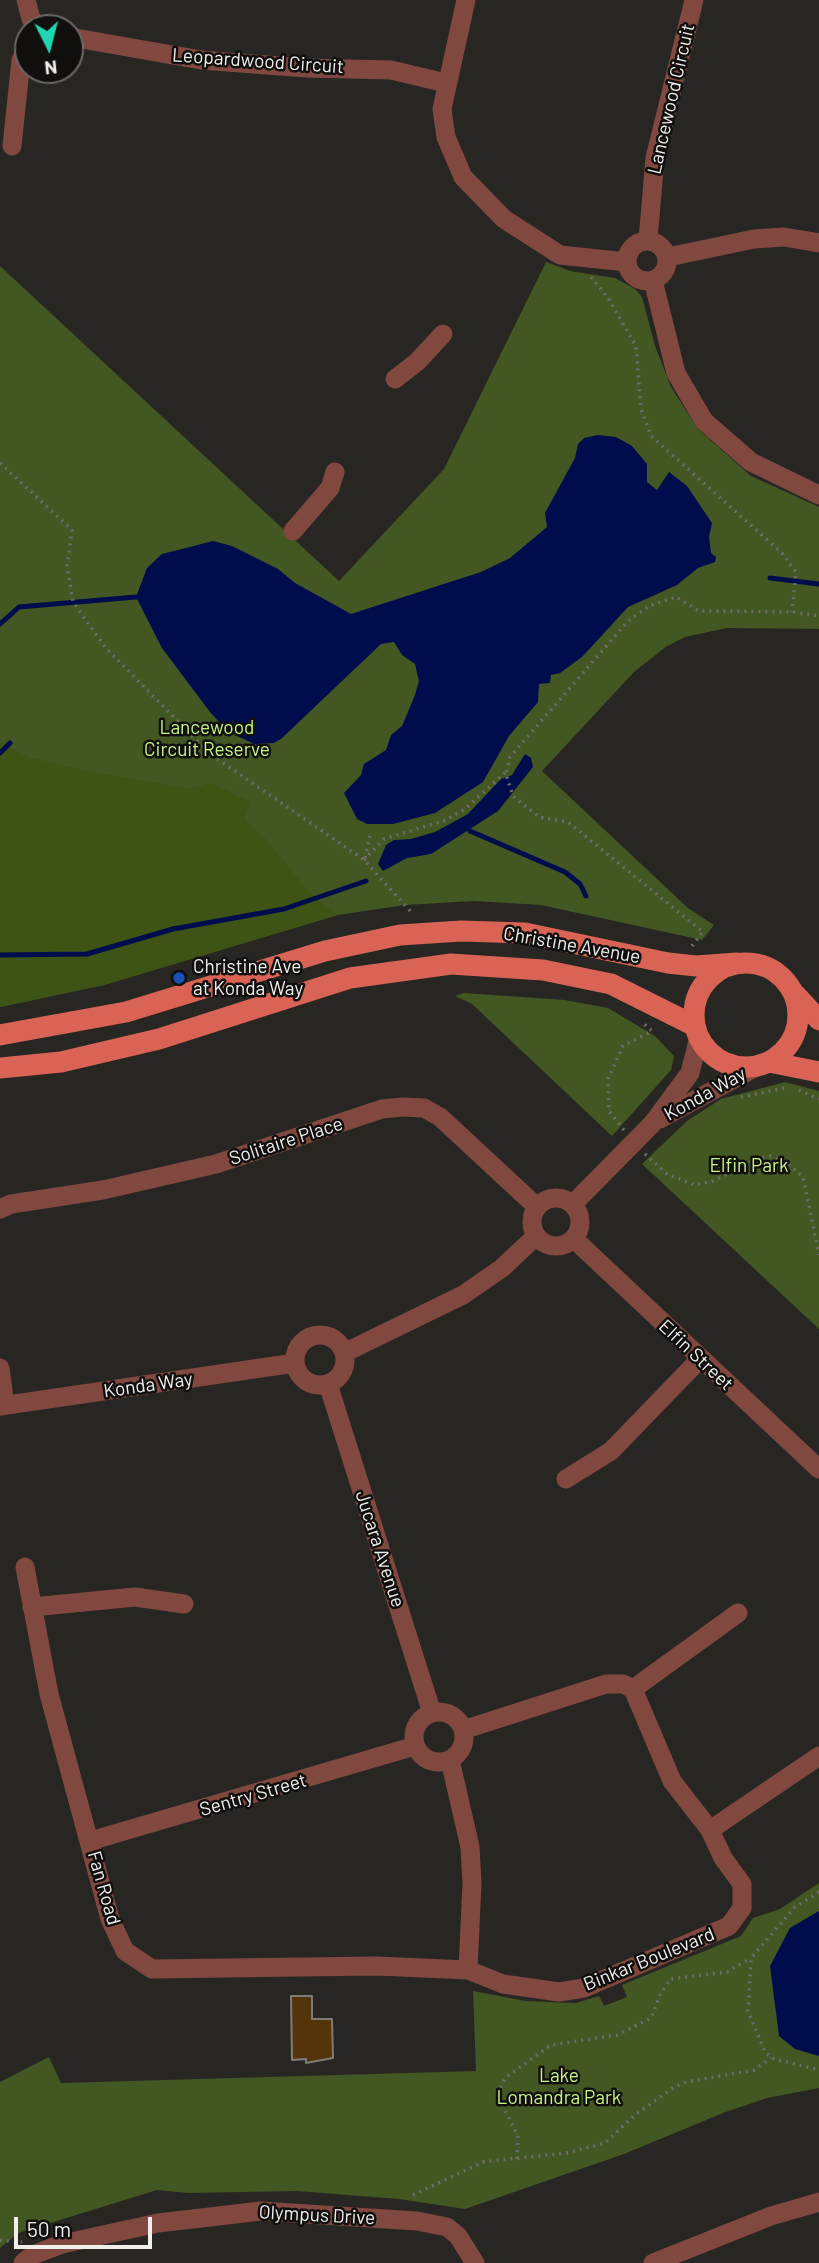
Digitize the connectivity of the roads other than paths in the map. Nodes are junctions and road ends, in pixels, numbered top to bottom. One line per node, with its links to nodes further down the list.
1 (466, 0): 4 (street)
2 (694, 0): 7 (street, Lancewood Circuit)
3 (84, 39): 4 (street, Leopardwood Circuit)
4 (446, 83): 10 (street)
5 (18, 84): 6 (street)
6 (12, 146)
7 (648, 240): 9 (street); 10 (street)
8 (819, 243): 9 (street)
9 (667, 257): 11 (street)
10 (627, 262): 11 (street)
11 (653, 280): 15 (street)
12 (443, 334): 13 (street)
13 (395, 379)
14 (335, 472): 16 (street)
15 (819, 495)
16 (293, 530)
17 (737, 963): 18 (main road); 20 (main road); 21 (main road, Christine Avenue)
18 (794, 993): 19 (main road); 22 (main road)
19 (819, 1020)
20 (697, 1031): 22 (main road); 23 (main road, Christine Avenue); 25 (street, Konda Way)
21 (0, 1035)
22 (763, 1064): 24 (main road); 25 (street, Konda Way)
23 (0, 1068)
24 (819, 1072)
25 (653, 1123): 26 (street, Konda Way)
26 (573, 1204): 27 (street); 30 (street)
27 (537, 1207): 28 (street, Solitaire Place); 29 (street)
28 (0, 1209)
29 (536, 1236): 30 (street); 31 (street)
30 (574, 1239): 32 (street, Elfin Street)
31 (344, 1353): 33 (street); 35 (street)
32 (699, 1360): 37 (street, Elfin Street); 38 (street)
33 (295, 1363): 35 (street); 36 (street, Konda Way)
34 (0, 1368): 36 (street)
35 (328, 1384): 44 (street, Jucara Avenue)
36 (2, 1405)
37 (819, 1469)
38 (566, 1479)
39 (25, 1567): 41 (street, Fan Road)
40 (184, 1604): 41 (street)
41 (32, 1607): 50 (street, Fan Road)
42 (738, 1613): 43 (street)
43 (633, 1689): 45 (street); 49 (street, Binkar Boulevard)
44 (432, 1713): 45 (street); 46 (street)
45 (463, 1730): 48 (street)
46 (415, 1746): 48 (street); 50 (street, Sentry Street)
47 (819, 1756): 49 (street)
48 (450, 1760): 51 (street)
49 (710, 1830): 51 (street, Binkar Boulevard)
50 (90, 1841): 51 (street, Fan Road)
51 (468, 1970)
52 (819, 2202): 55 (street)
53 (23, 2263): 54 (street, Olympus Drive)
54 (475, 2263)
55 (653, 2263)

